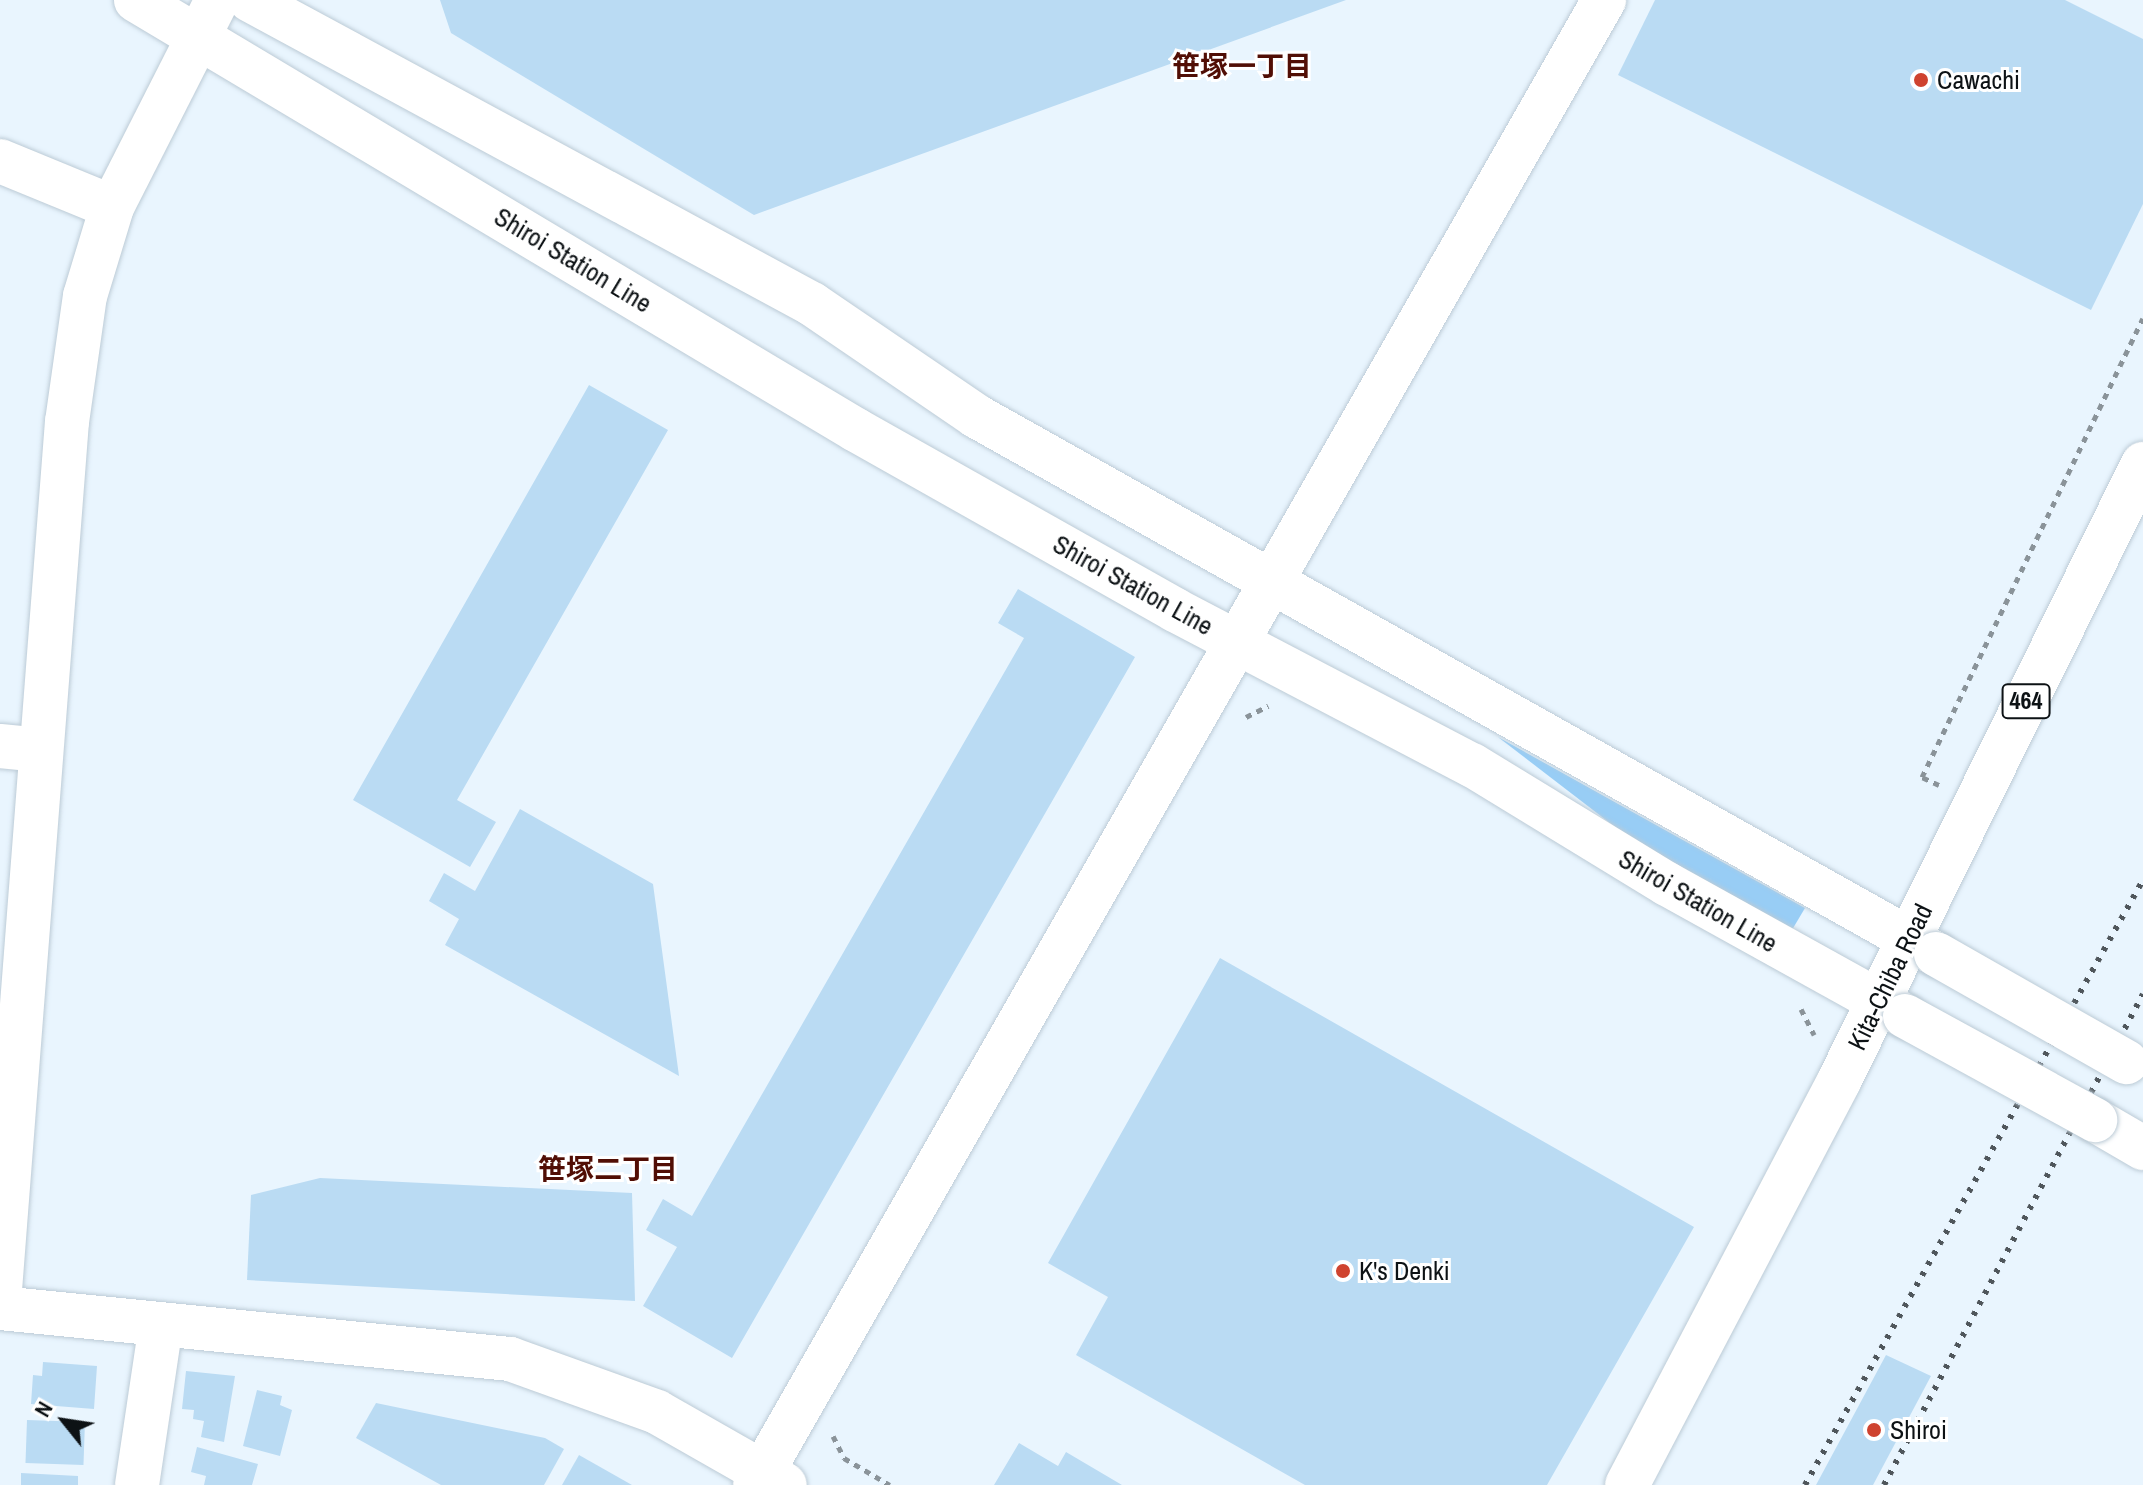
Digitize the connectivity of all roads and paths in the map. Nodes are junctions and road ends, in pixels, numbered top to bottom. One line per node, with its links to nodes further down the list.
1 (136, 0): 5 (main road, Shiroi Station Line)
2 (217, 0): 5 (main road)
3 (250, 0): 10 (main road)
4 (1604, 0): 10 (main road)
5 (197, 37): 7 (main road); 11 (main road, Shiroi Station Line)
6 (0, 161): 7 (main road)
7 (112, 207): 14 (main road)
8 (2143, 318): 15 (path)
9 (2143, 464): 16 (main road, Kita-Chiba Road / 464)
10 (1273, 582): 11 (main road); 16 (main road)
11 (1239, 641): 18 (main road, Shiroi Station Line); 26 (main road)
12 (1280, 708): 13 (path)
13 (1239, 723)
14 (21, 748): 22 (main road)
15 (1944, 787)
16 (1922, 946): 18 (main road, Kita-Chiba Road / 464); 20 (main road, bridge)
17 (1793, 1004): 19 (path)
18 (1892, 1009): 21 (main road, Shiroi Station Line, bridge); 29 (main road, Kita-Chiba Road / 464)
19 (1816, 1050)
20 (2143, 1072)
21 (2143, 1148)
22 (0, 1290)
23 (0, 1308): 24 (main road)
24 (161, 1325): 26 (main road); 27 (main road)
25 (840, 1424): 28 (path)
26 (767, 1481)
27 (137, 1485)
28 (890, 1485)
29 (1627, 1485)

